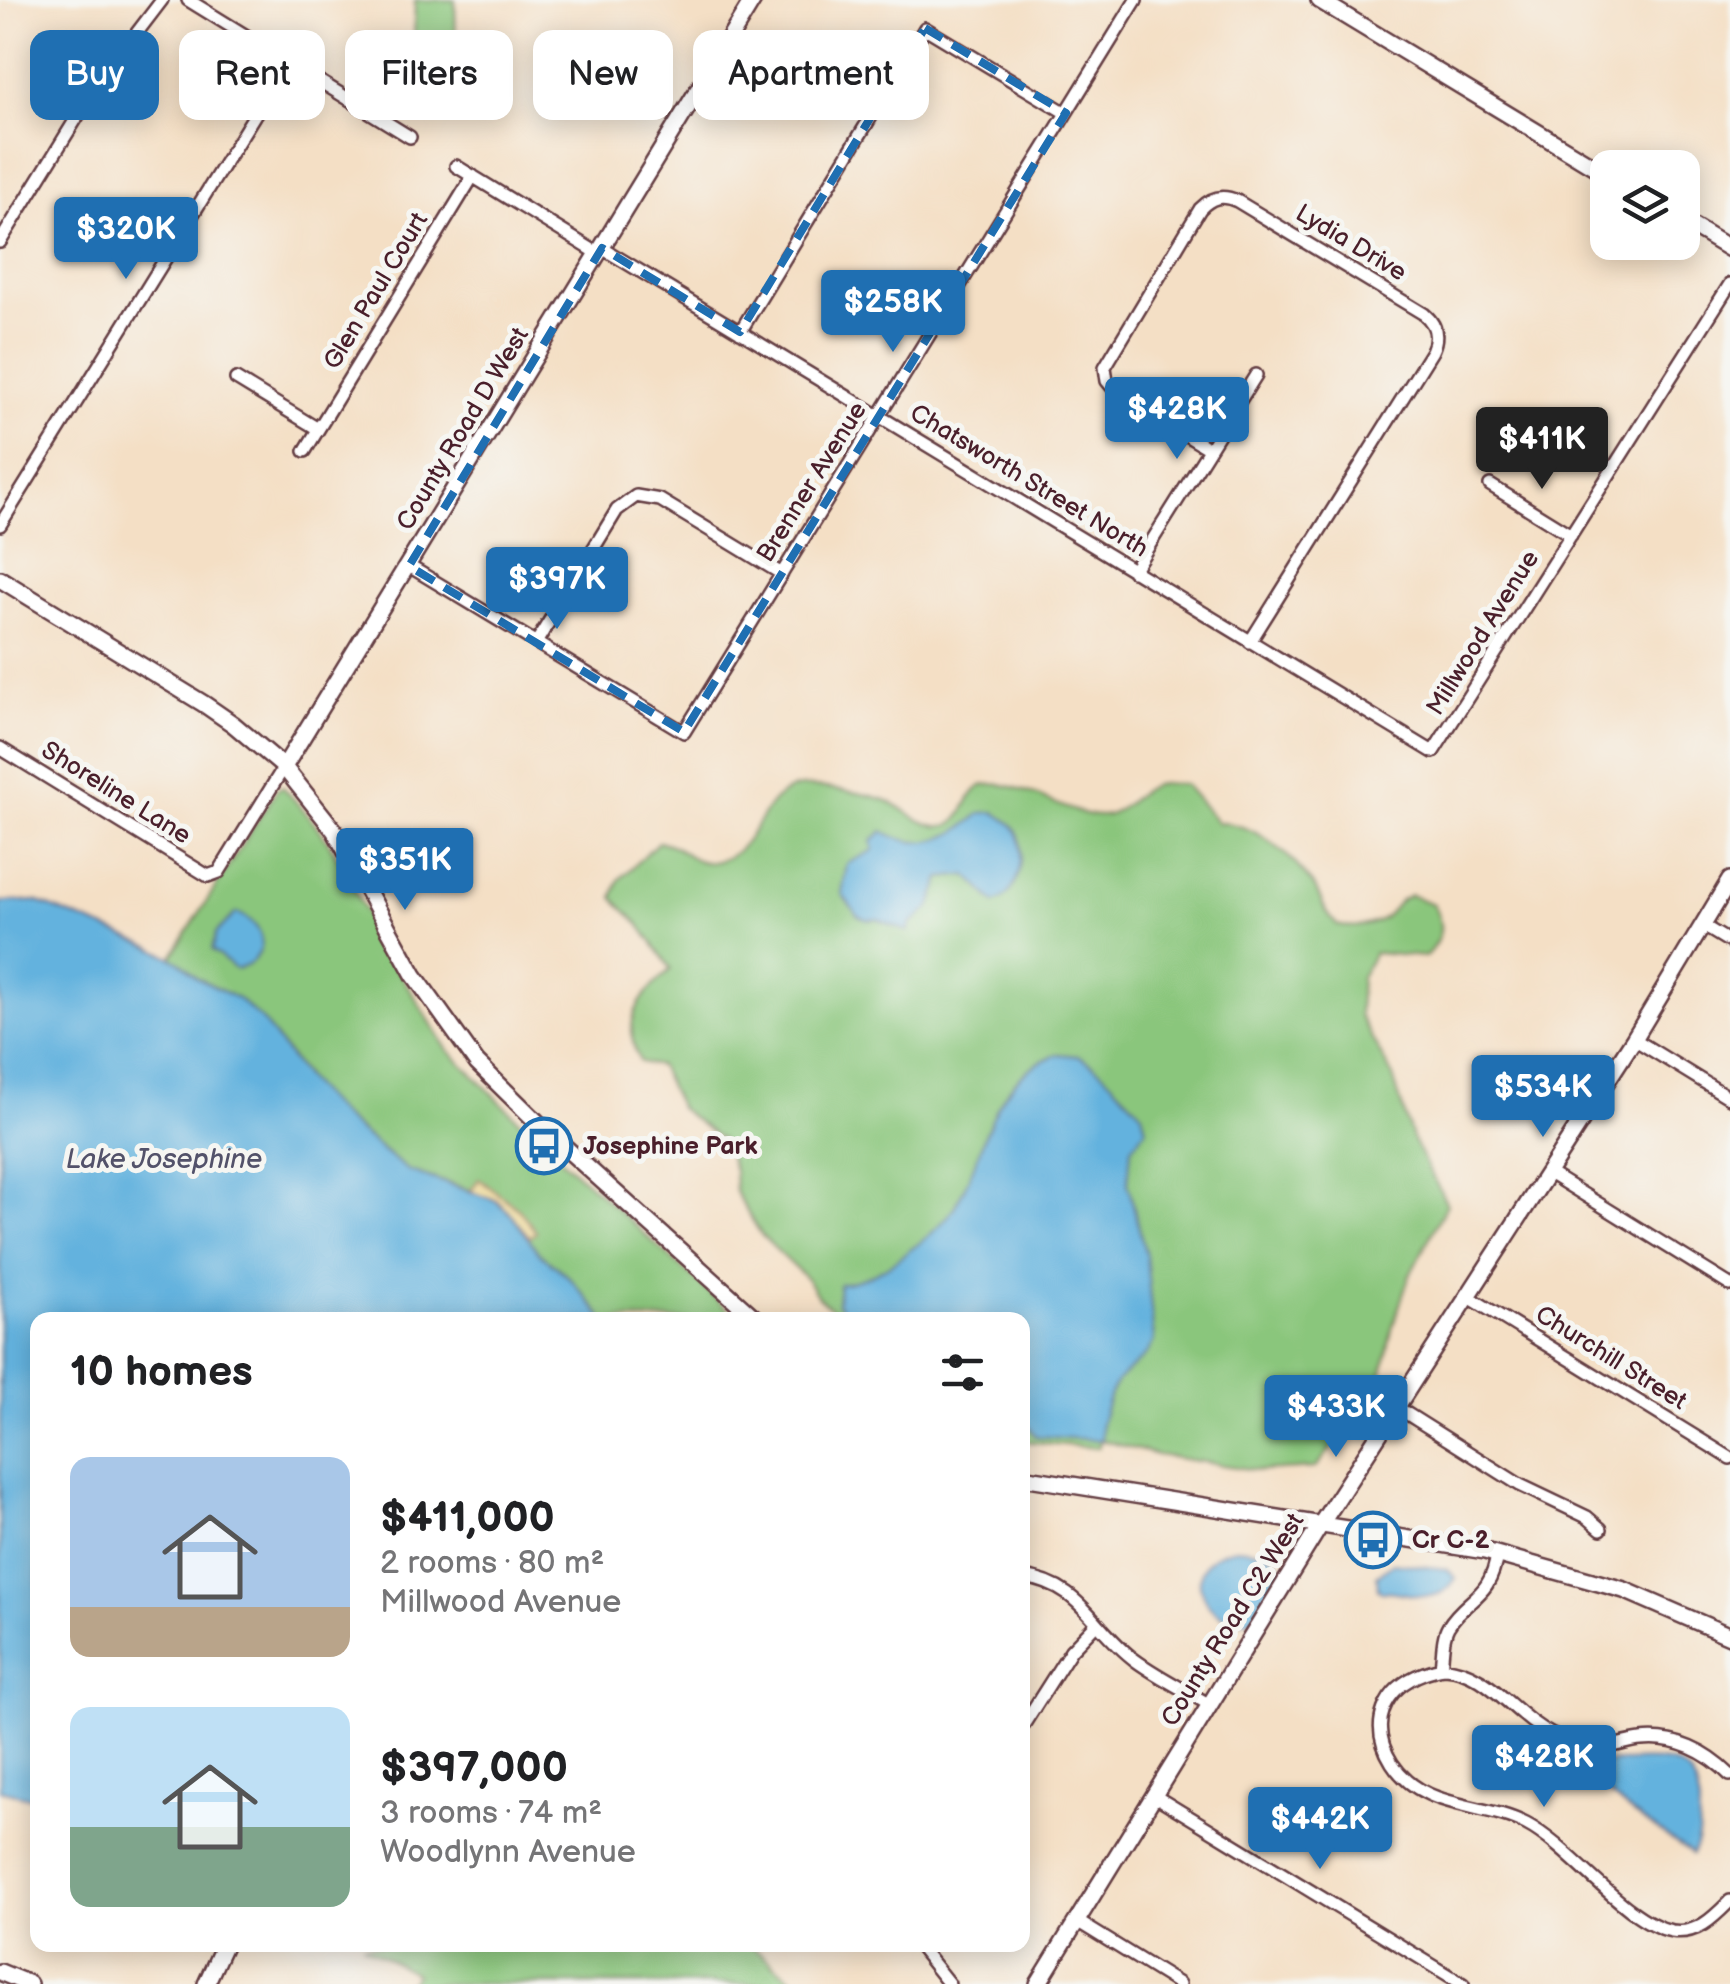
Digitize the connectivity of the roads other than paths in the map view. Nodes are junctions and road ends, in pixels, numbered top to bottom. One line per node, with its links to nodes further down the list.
1 (162, 0): 15 (street)
2 (188, 0): 6 (street)
3 (754, 0): 17 (street, County Road D West)
4 (1136, 0): 8 (street, Brenner Avenue)
5 (1320, 0): 11 (street)
6 (236, 30)
7 (325, 85): 10 (street)
8 (1066, 113): 19 (street); 22 (street, Brenner Avenue)
9 (252, 120): 27 (street)
10 (410, 137)
11 (1590, 164)
12 (456, 166): 13 (street, Chatsworth Street North)
13 (473, 176): 17 (street, Chatsworth Street North); 23 (street, Glen Paul Court)
14 (1700, 231): 16 (street)
15 (0, 242)
16 (1730, 249)
17 (600, 251): 19 (street, Chatsworth Street North); 29 (street, County Road D West)
18 (1730, 284): 28 (street, Millwood Avenue)
19 (740, 332): 22 (street, Chatsworth Street North)
20 (1256, 374): 24 (street)
21 (236, 378): 23 (street)
22 (879, 416): 30 (street, Chatsworth Street North); 31 (street, Brenner Avenue)
23 (318, 429): 25 (street, Glen Paul Court)
24 (1209, 449): 30 (street); 33 (street, Lydia Drive)
25 (305, 451)
26 (1490, 485): 28 (street)
27 (0, 525)
28 (1572, 535): 36 (street, Millwood Avenue)
29 (410, 566): 34 (street); 37 (street, County Road D West)
30 (1133, 570): 33 (street, Chatsworth Street North)
31 (782, 574): 34 (street); 34 (street, Brenner Avenue)
32 (0, 579): 37 (street)
33 (1250, 642): 36 (street, Chatsworth Street North)
34 (536, 643)
35 (0, 748): 38 (street, Shoreline Lane)
36 (1434, 752)
37 (284, 768): 38 (street, County Road D West); 47 (street)
38 (208, 876)
39 (1730, 880): 40 (street, County Road C2 West)
40 (1702, 925): 41 (street); 42 (street, County Road C2 West)
41 (1730, 942)
42 (1634, 1039): 43 (street); 44 (street, County Road C2 West)
43 (1730, 1098)
44 (1548, 1173): 45 (street); 46 (street, County Road C2 West)
45 (1730, 1285)
46 (1469, 1297): 48 (street, County Road C2 West); 49 (street, Churchill Street)
47 (748, 1312)
48 (1398, 1408): 51 (street, County Road C2 West); 52 (street)
49 (1730, 1458)
50 (1030, 1478): 51 (street)
51 (1321, 1524): 53 (street); 58 (street, County Road C2 West)
52 (1600, 1529)
53 (1498, 1554): 56 (street); 57 (street)
54 (1030, 1577): 55 (street)
55 (1097, 1622): 58 (street); 59 (street)
56 (1730, 1636)
57 (1441, 1667): 60 (street); 62 (street)
58 (1210, 1704): 61 (street, County Road C2 West)
59 (1030, 1714)
60 (1730, 1774)
61 (1155, 1796): 63 (street, County Road C2 West); 72 (street)
62 (1730, 1901)
63 (1077, 1922): 70 (street, County Road C2 West); 71 (street)
64 (221, 1952): 68 (street)
65 (923, 1952): 69 (street)
66 (0, 1972): 67 (street)
67 (28, 1984)
68 (206, 1984)
69 (948, 1984)
70 (1038, 1984)
71 (1179, 1984)
72 (1464, 1984)

